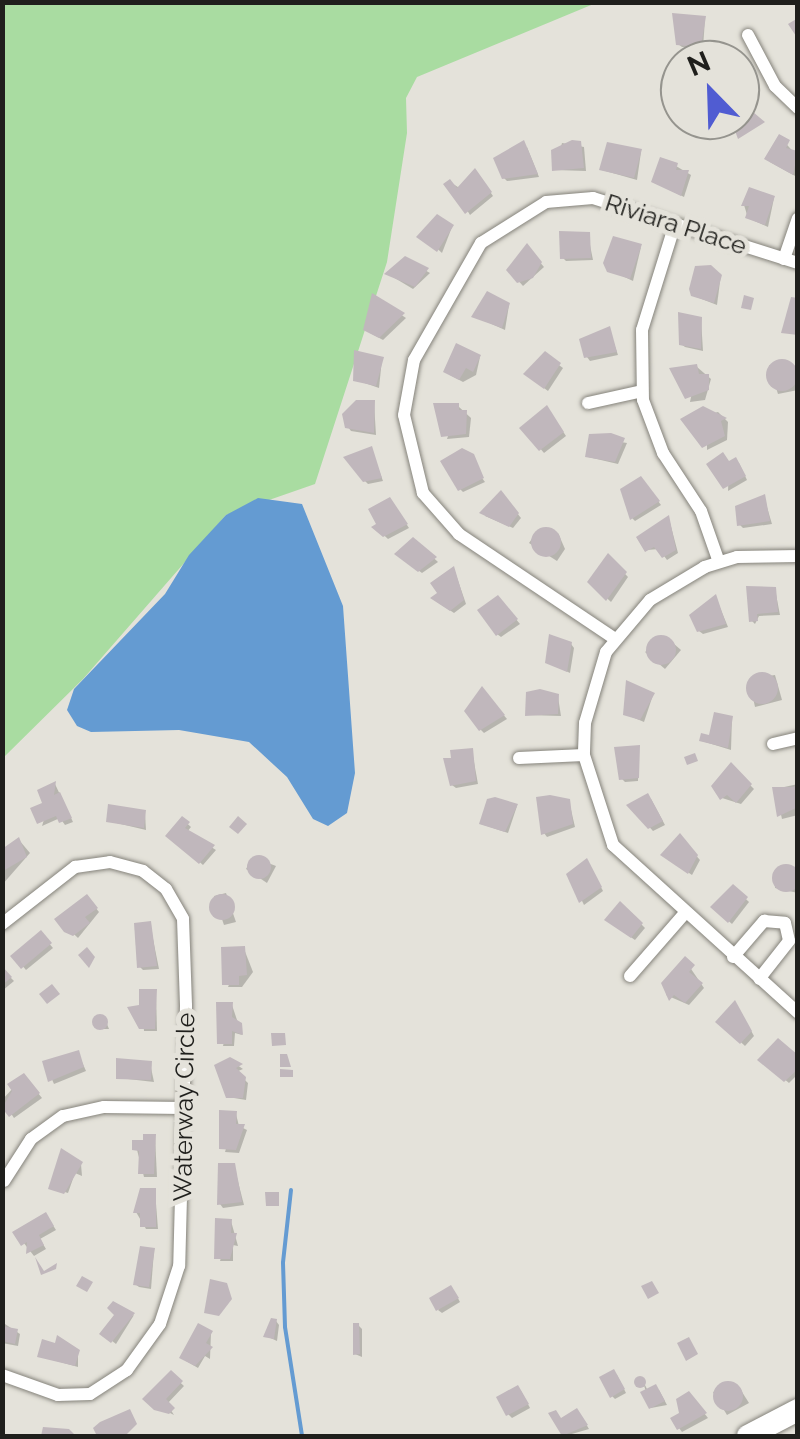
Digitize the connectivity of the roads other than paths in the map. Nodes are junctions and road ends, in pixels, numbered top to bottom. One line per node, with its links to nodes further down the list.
1 (748, 35): 2 (street)
2 (798, 108)
3 (798, 218): 5 (street)
4 (675, 224): 5 (street, Riviara Place); 6 (street); 10 (street, Riviara Place)
5 (791, 261)
6 (642, 391): 7 (street); 9 (street)
7 (588, 403)
8 (798, 556): 9 (street)
9 (719, 562): 10 (street)
10 (615, 639): 13 (street)
11 (798, 738): 12 (street)
12 (773, 744)
13 (584, 755): 14 (street); 15 (street)
14 (519, 758)
15 (684, 914): 17 (street); 18 (street)
16 (2, 924): 21 (street, Waterway Circle)
17 (733, 957): 19 (street); 19 (street)
18 (630, 976)
19 (758, 979): 20 (street)
20 (798, 1013)
21 (183, 1108): 22 (street); 23 (street, Waterway Circle)
22 (4, 1180)
23 (2, 1375)
24 (798, 1410): 25 (highway)
25 (748, 1436)

